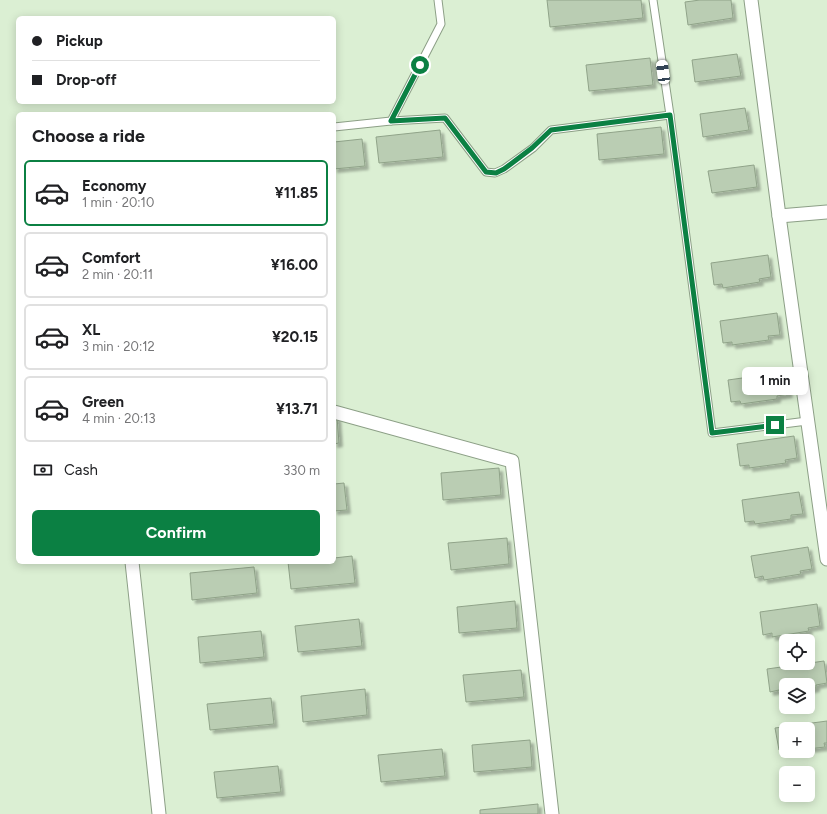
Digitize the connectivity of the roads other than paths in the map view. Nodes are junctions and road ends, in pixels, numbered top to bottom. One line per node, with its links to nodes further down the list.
1 (438, 0): 5 (lane)
2 (653, 0): 4 (lane)
3 (751, 0): 8 (street)
4 (670, 115): 5 (lane); 10 (lane)
5 (391, 121): 6 (lane)
6 (336, 127)
7 (827, 212): 8 (street)
8 (778, 216): 10 (street)
9 (336, 413): 14 (street)
10 (807, 421): 11 (street)
11 (827, 560)
12 (132, 564): 13 (street)
13 (159, 814)
14 (552, 814)

